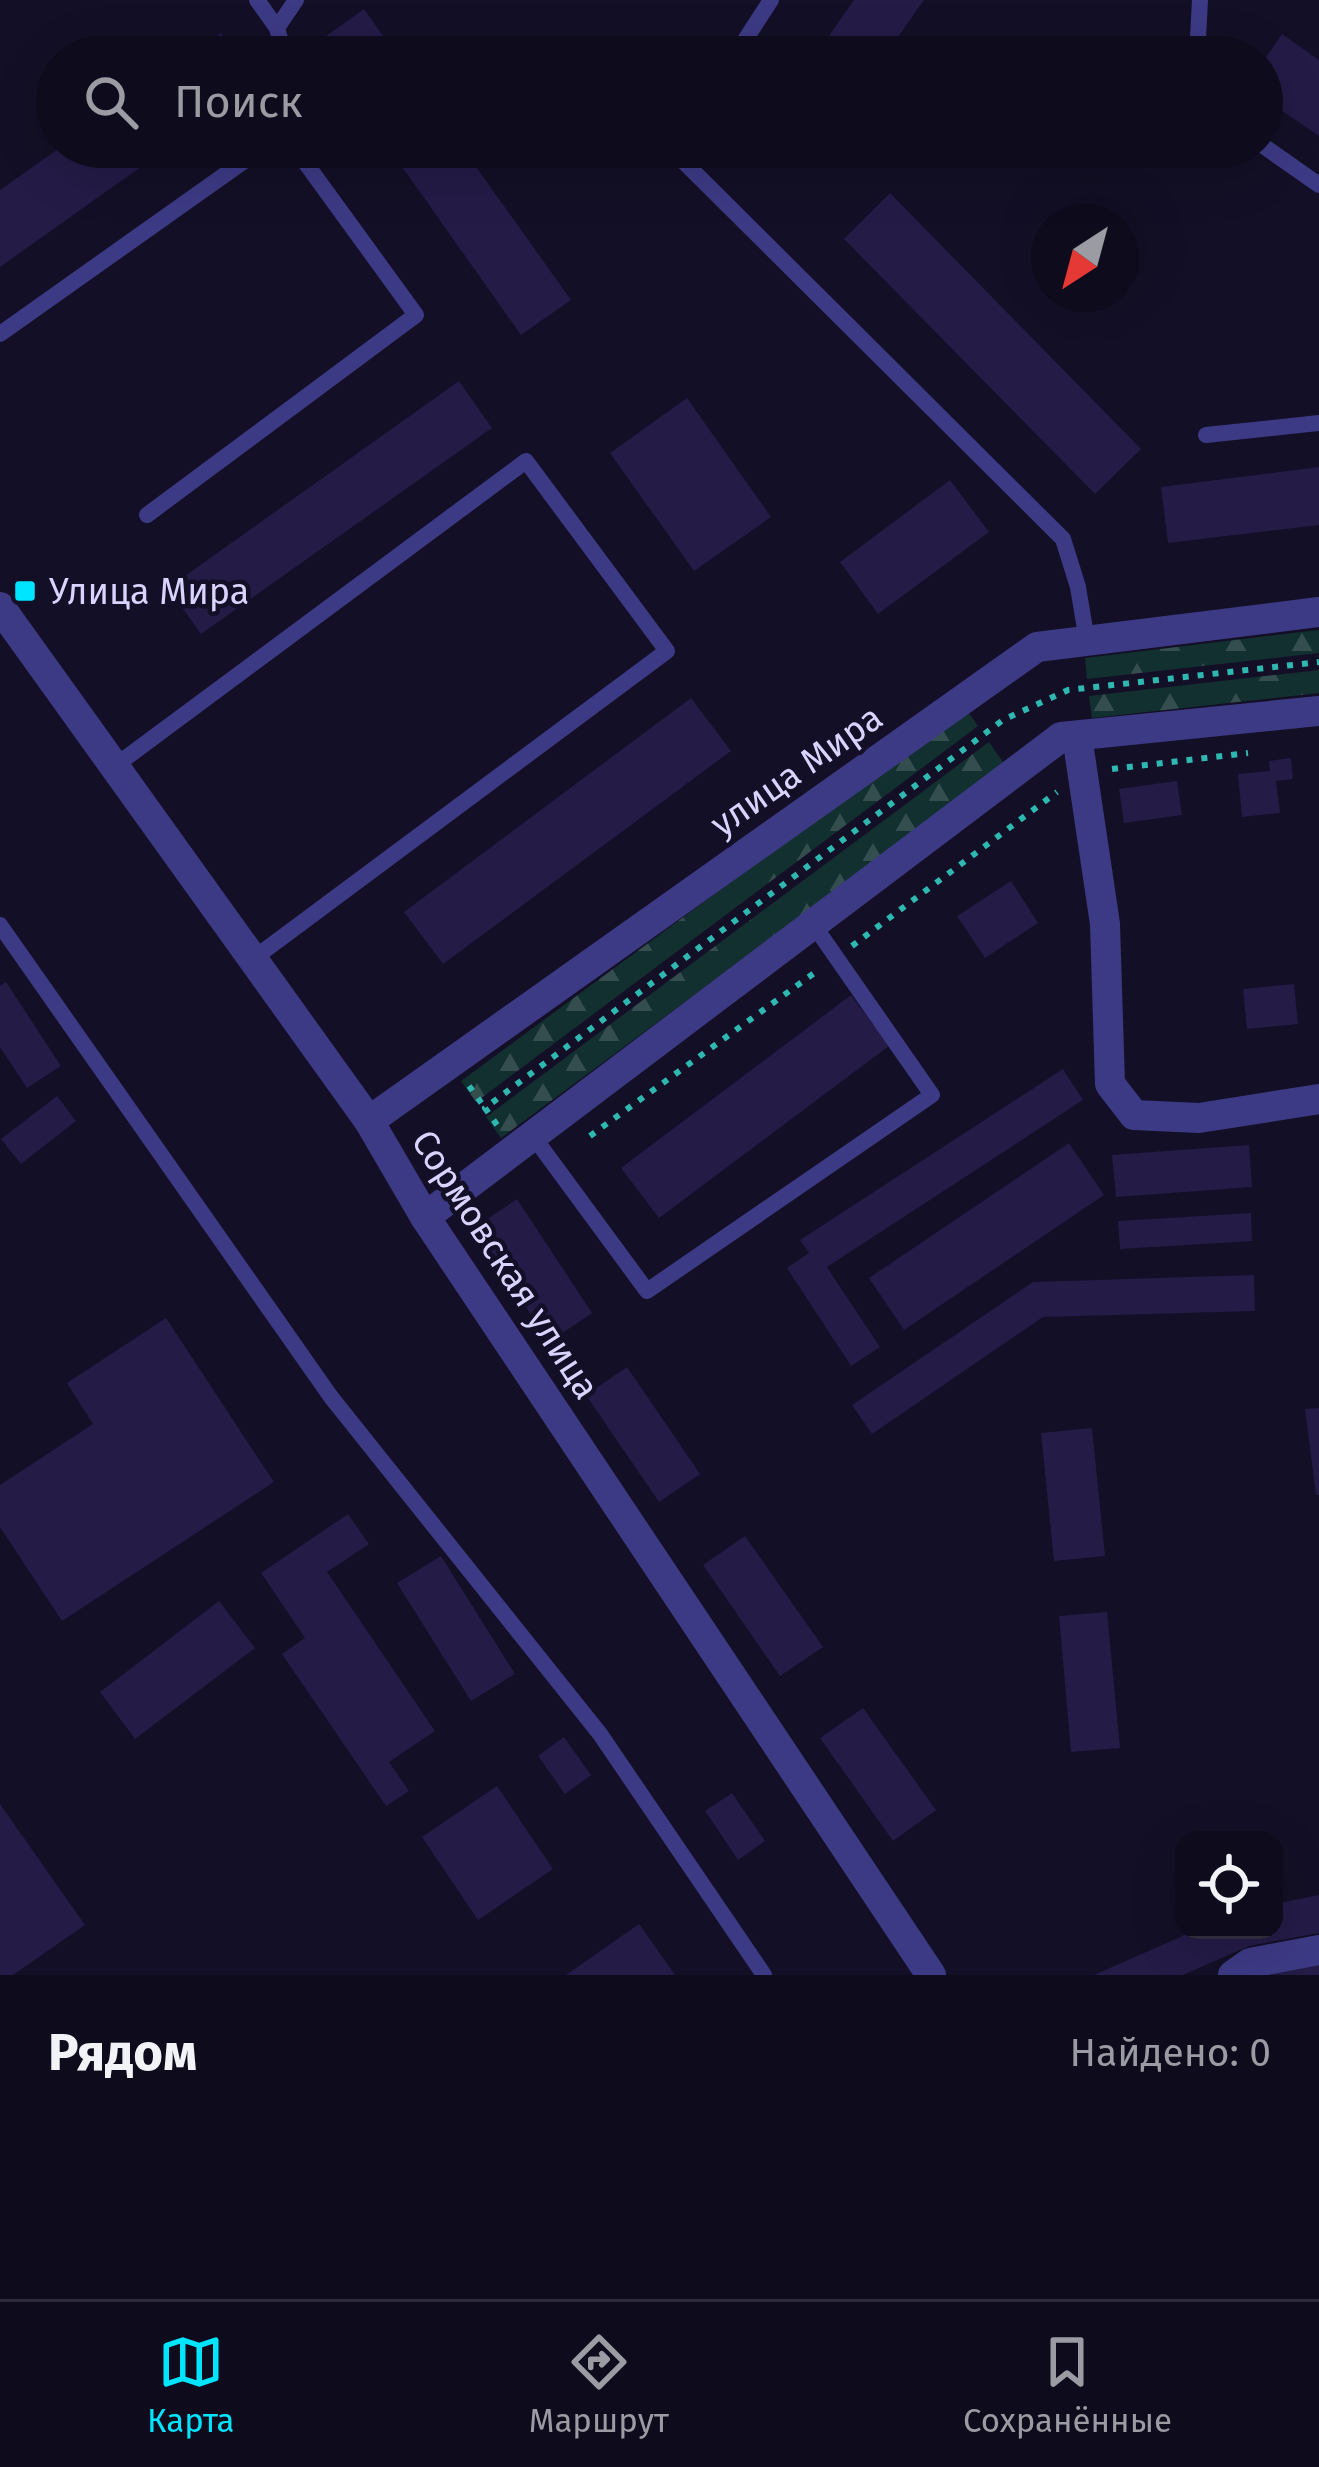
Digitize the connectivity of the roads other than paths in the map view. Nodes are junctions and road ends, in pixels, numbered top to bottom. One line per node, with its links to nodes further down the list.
1 (256, 0): 5 (lane)
2 (296, 0): 5 (lane)
3 (771, 0): 7 (lane)
4 (1200, 0): 8 (lane)
5 (277, 28): 6 (lane)
6 (279, 36)
7 (748, 36)
8 (1198, 36)
9 (1283, 160): 13 (lane)
10 (234, 168): 14 (lane)
11 (309, 168): 17 (lane)
12 (690, 168): 20 (lane)
13 (1319, 185)
14 (0, 334)
15 (1319, 423): 16 (lane)
16 (1207, 435)
17 (147, 515)
18 (0, 607): 23 (street, Сормовская улица)
19 (1319, 613): 20 (street, улица Мира)
20 (1087, 641): 28 (street, улица Мира)
21 (1319, 711): 22 (street)
22 (1077, 736): 24 (street); 27 (street)
23 (115, 766): 26 (street, Сормовская улица); 26 (lane)
24 (813, 924): 29 (street); 29 (lane)
25 (0, 925): 32 (lane)
26 (253, 959): 28 (street, Сормовская улица)
27 (1319, 1099)
28 (369, 1121): 30 (street, Сормовская улица)
29 (519, 1136): 30 (street)
30 (424, 1216): 33 (street, Сормовская улица)
31 (1319, 1950): 34 (street)
32 (764, 1975)
33 (931, 1975)
34 (1233, 1975)

